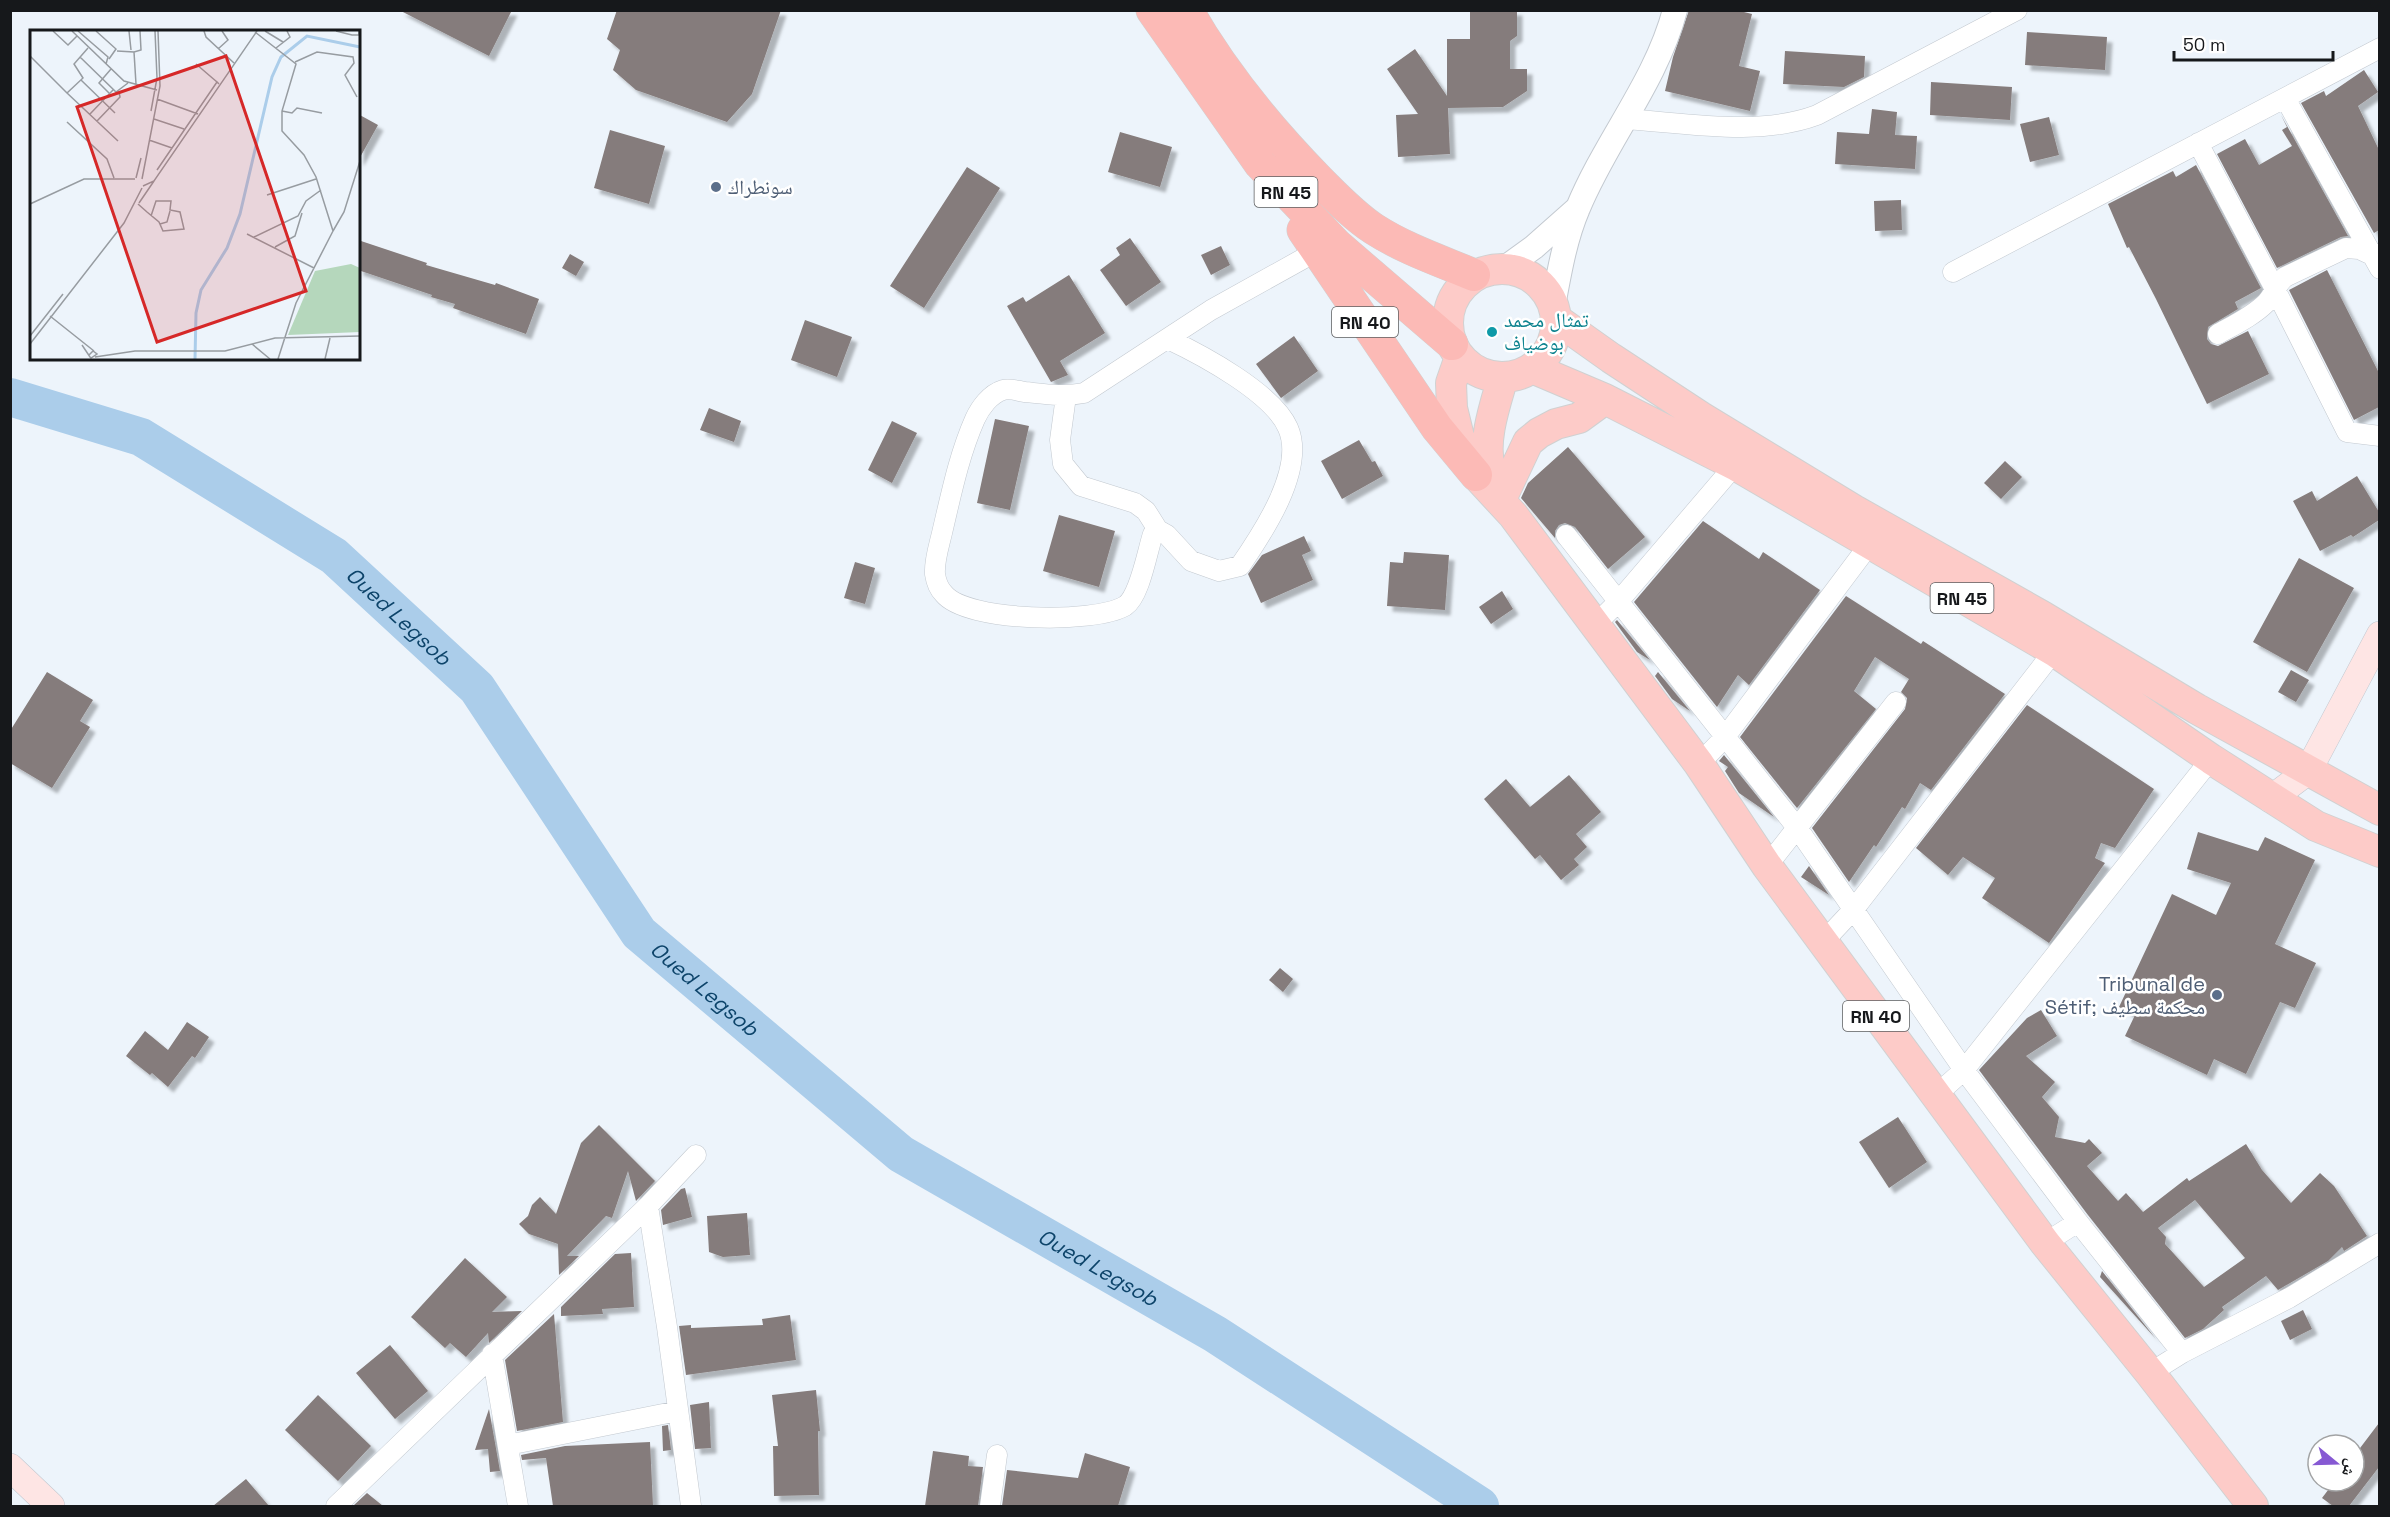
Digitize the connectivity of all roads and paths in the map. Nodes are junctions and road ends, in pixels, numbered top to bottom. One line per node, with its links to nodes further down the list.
1 (1152, 10): 9 (highway, RN 45)
2 (1187, 10): 15 (highway, RN 45)
3 (1675, 10): 7 (street)
4 (2018, 10): 7 (street)
5 (2379, 48): 6 (street)
6 (2285, 98): 8 (street); 12 (street)
7 (1625, 119): 10 (street)
8 (2198, 142): 14 (street); 16 (street)
9 (1260, 164): 11 (highway, RN 40); 20 (highway, RN 45)
10 (1578, 208): 13 (street); 17 (street)
11 (1317, 251): 19 (street); 27 (highway, RN 40)
12 (2378, 259): 16 (street)
13 (1505, 268): 15 (main road); 17 (main road)
14 (1953, 272)
15 (1474, 276): 20 (main road)
16 (2275, 289): 18 (street); 25 (street)
17 (1555, 312): 21 (main road); 40 (main road, RN 45)
18 (2218, 334)
19 (1168, 339): 23 (street); 29 (street)
20 (1456, 351): 22 (main road); 27 (main road)
21 (1532, 368): 22 (main road); 24 (main road, RN 45)
22 (1503, 377): 28 (main road, RN 40)
23 (1066, 396): 29 (street); 29 (street)
24 (1605, 399): 26 (main road, RN 45); 28 (main road)
25 (2379, 436)
26 (1735, 465): 31 (main road, RN 45); 32 (street)
27 (1476, 475): 28 (main road, RN 40)
28 (1508, 505): 33 (main road, RN 40)
29 (1158, 530)
30 (1566, 535): 32 (street)
31 (1869, 545): 35 (main road, RN 45); 37 (street)
32 (1618, 602): 33 (street); 37 (street)
33 (1596, 624): 39 (main road, RN 40)
34 (2379, 635): 40 (main road)
35 (2054, 651): 38 (main road, RN 45); 46 (street)
36 (1896, 702): 43 (street)
37 (1725, 737): 39 (street); 43 (street)
38 (2211, 759): 41 (main road, RN 45); 48 (street)
39 (1700, 764): 45 (main road, RN 40)
40 (2308, 771): 41 (main road); 42 (main road, RN 45)
41 (2271, 799): 44 (main road, RN 45)
42 (2379, 810)
43 (1798, 829): 45 (street); 46 (street)
44 (2379, 852)
45 (1767, 866): 47 (main road, RN 40)
46 (1854, 909): 47 (street); 48 (street)
47 (1823, 942): 49 (main road, RN 40)
48 (1964, 1070): 49 (street); 52 (street)
49 (1935, 1096): 53 (main road, RN 40)
50 (696, 1155): 51 (street)
51 (648, 1206): 56 (street); 58 (street)
52 (2078, 1222): 53 (street); 55 (street)
53 (2044, 1243): 57 (main road, RN 40)
54 (2379, 1243): 55 (street)
55 (2182, 1353): 57 (street)
56 (492, 1354): 59 (street); 63 (street)
57 (2150, 1373): 67 (main road, RN 40)
58 (678, 1411): 59 (street); 65 (street)
59 (508, 1445): 64 (street)
60 (997, 1455): 66 (street)
61 (10, 1467): 62 (main road)
62 (51, 1506)
63 (336, 1506)
64 (518, 1506)
65 (691, 1506)
66 (990, 1506)
67 (2253, 1506)

